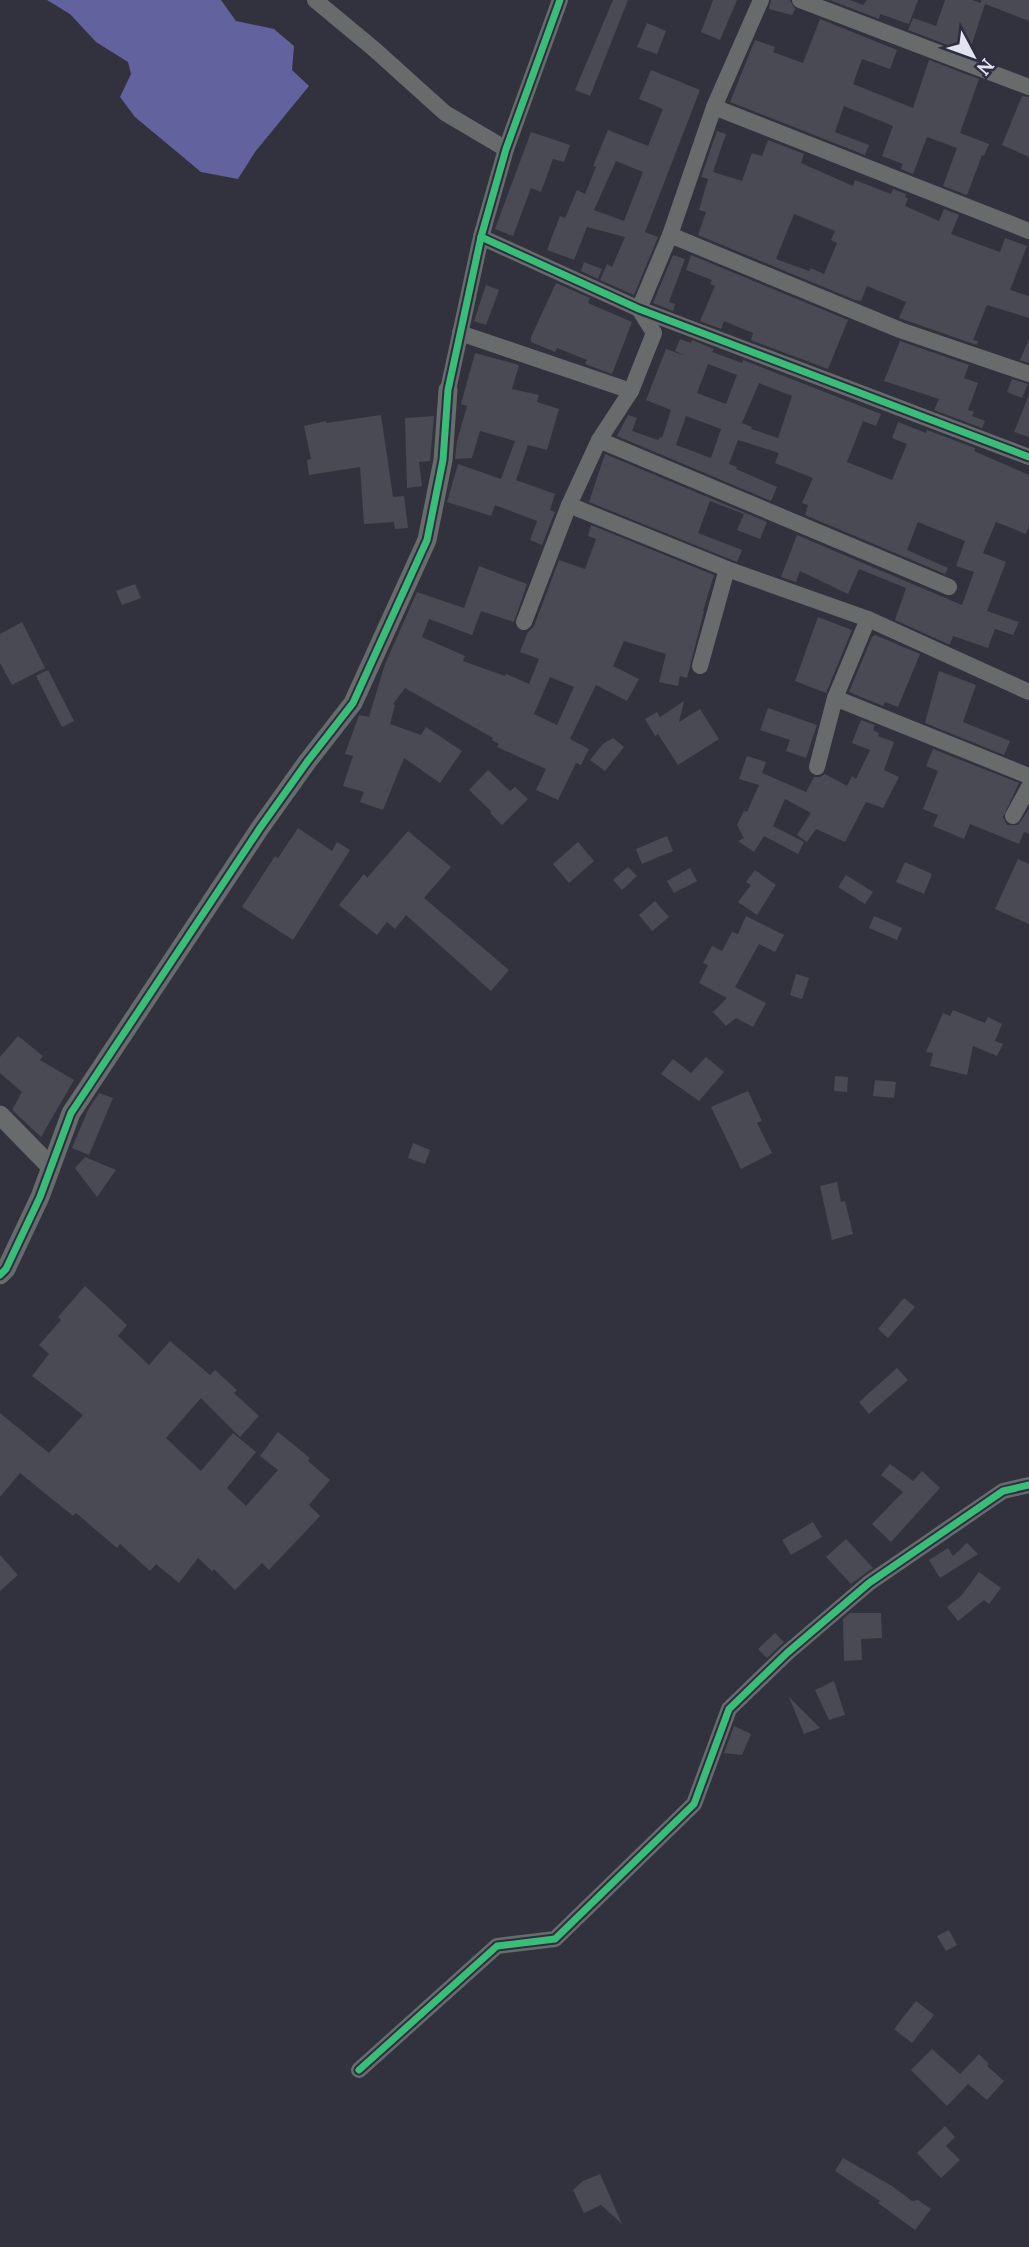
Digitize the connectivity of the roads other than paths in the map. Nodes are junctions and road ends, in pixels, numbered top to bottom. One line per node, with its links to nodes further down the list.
1 (315, 0): 7 (street)
2 (560, 0): 7 (street)
3 (761, 0): 6 (street)
4 (800, 0): 5 (street)
5 (1029, 87)
6 (714, 107): 8 (street); 9 (street)
7 (506, 149): 10 (street)
8 (1029, 231)
9 (670, 234): 11 (street); 13 (street)
10 (481, 237): 11 (street); 12 (street)
11 (639, 309): 15 (street); 17 (street)
12 (460, 333): 14 (street); 15 (street)
13 (1029, 374)
14 (448, 390): 31 (street)
15 (631, 391): 16 (street)
16 (599, 440): 18 (street); 20 (street)
17 (1029, 457)
18 (569, 505): 19 (street); 22 (street)
19 (727, 569): 21 (street); 23 (street)
20 (949, 587)
21 (868, 619): 24 (street); 25 (street)
22 (524, 622)
23 (700, 667)
24 (1029, 692)
25 (835, 698): 26 (street); 27 (street)
26 (817, 767)
27 (1029, 776)
28 (1029, 788): 29 (street)
29 (1013, 816)
30 (0, 1115): 31 (street)
31 (51, 1167): 32 (street)
32 (0, 1275)
33 (1029, 1485): 34 (street)
34 (359, 2070)

